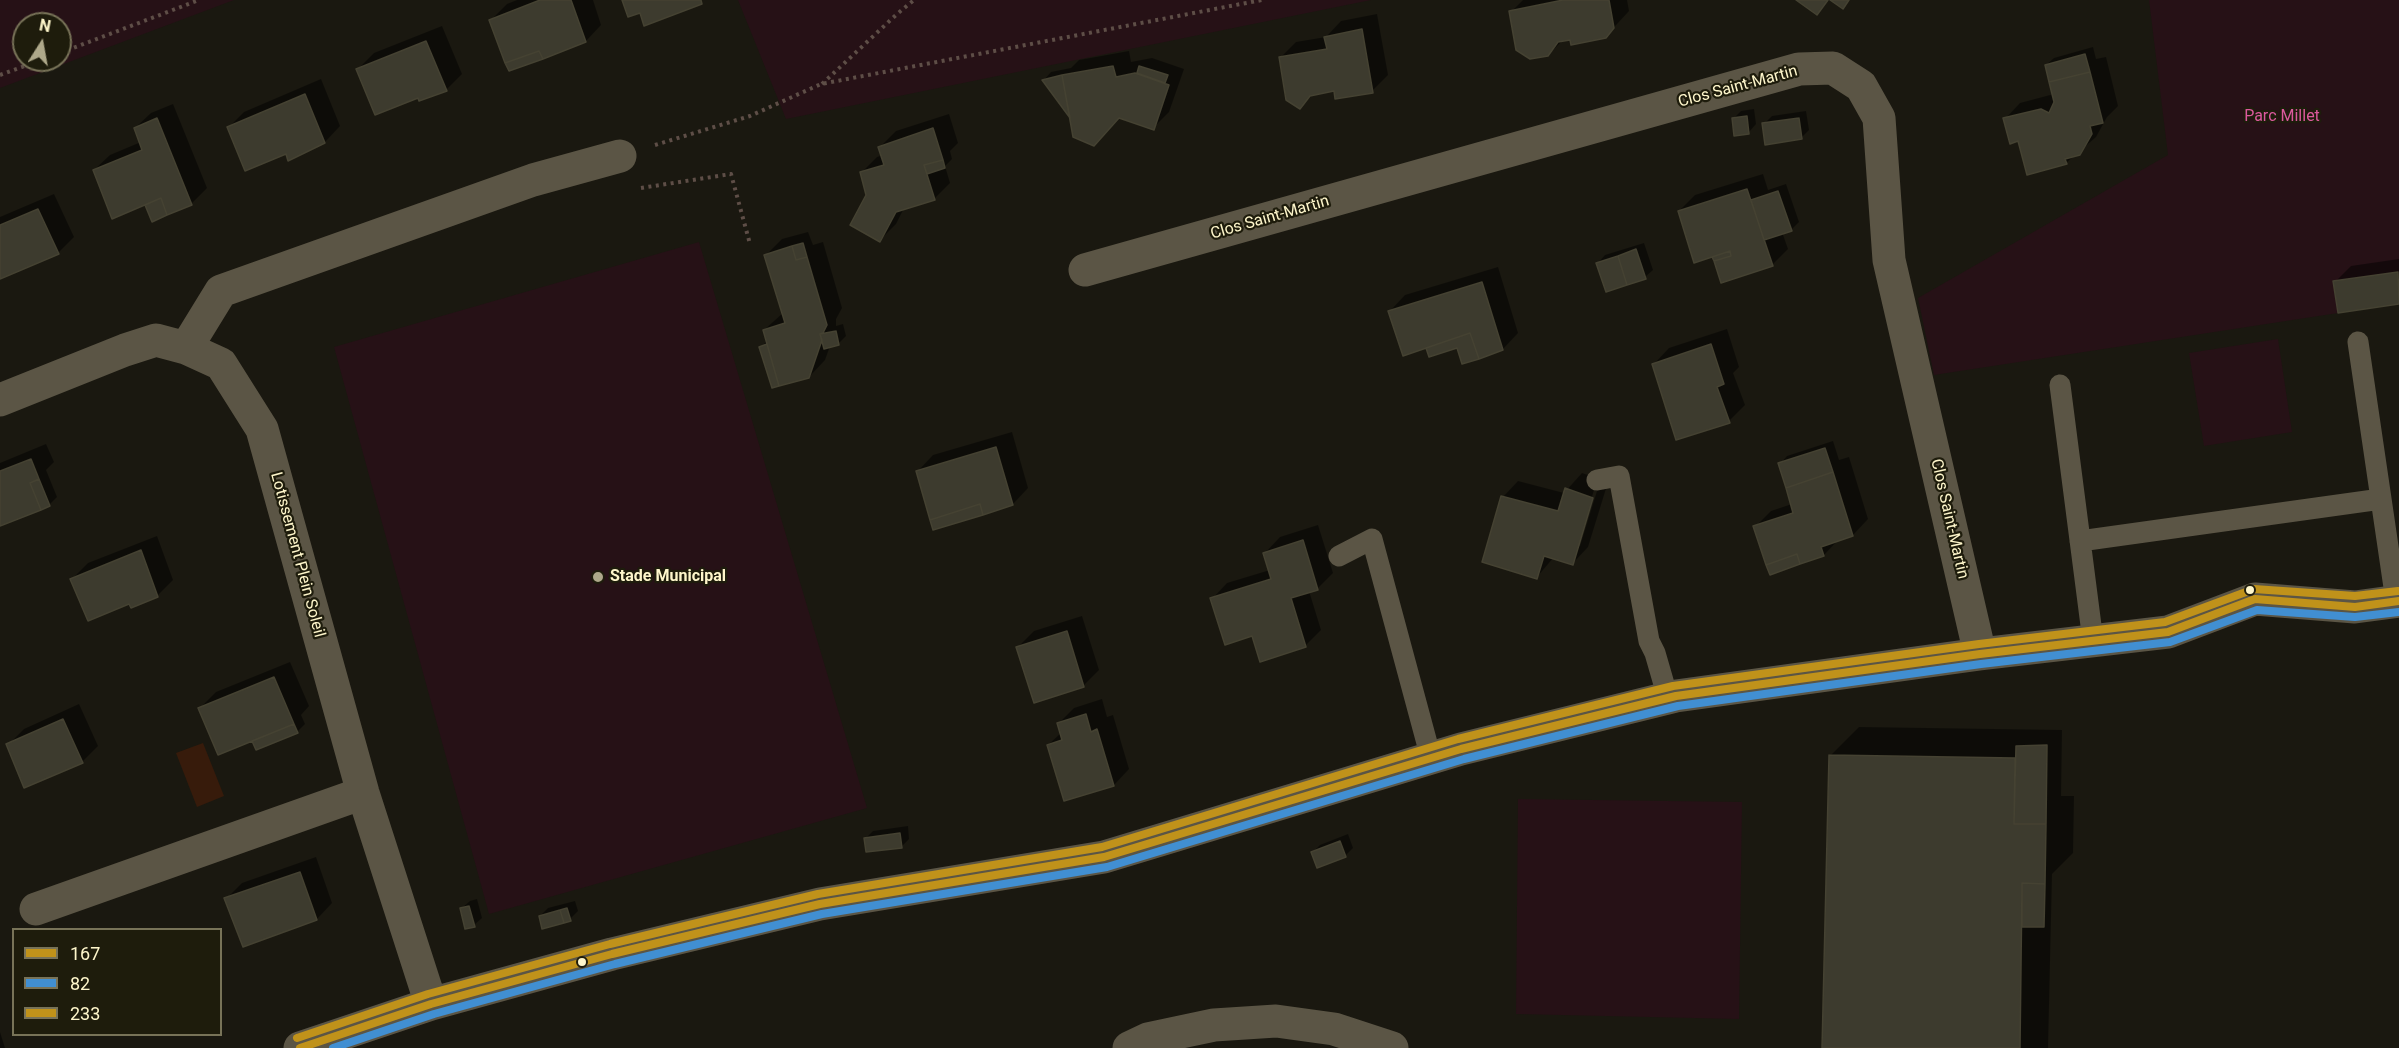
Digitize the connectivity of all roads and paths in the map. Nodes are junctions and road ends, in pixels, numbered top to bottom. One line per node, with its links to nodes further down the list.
1 (199, 0): 4 (path)
2 (915, 0): 5 (path)
3 (1262, 0): 5 (path)
4 (72, 48)
5 (822, 84): 6 (path)
6 (620, 156): 11 (street)
7 (630, 190): 8 (path)
8 (750, 244)
9 (1085, 270): 20 (street, Clos Saint-Martin)
10 (2358, 342): 15 (lane)
11 (186, 348): 13 (street, Lotissement Plein Soleil); 23 (street, Lotissement Plein Soleil)
12 (2060, 385): 16 (lane)
13 (0, 400)
14 (1597, 480): 21 (lane)
15 (2381, 499): 16 (lane); 18 (lane)
16 (2080, 541): 19 (lane)
17 (1339, 556): 22 (lane)
18 (2398, 601): 19 (street)
19 (2093, 641): 20 (street)
20 (1980, 654): 21 (street)
21 (1668, 698): 22 (street)
22 (1431, 758): 25 (street)
23 (363, 793): 24 (street); 25 (street, Lotissement Plein Soleil)
24 (36, 909)
25 (431, 1004): 26 (street)
26 (300, 1048)
27 (1129, 1048): 28 (street)
28 (1392, 1048)

